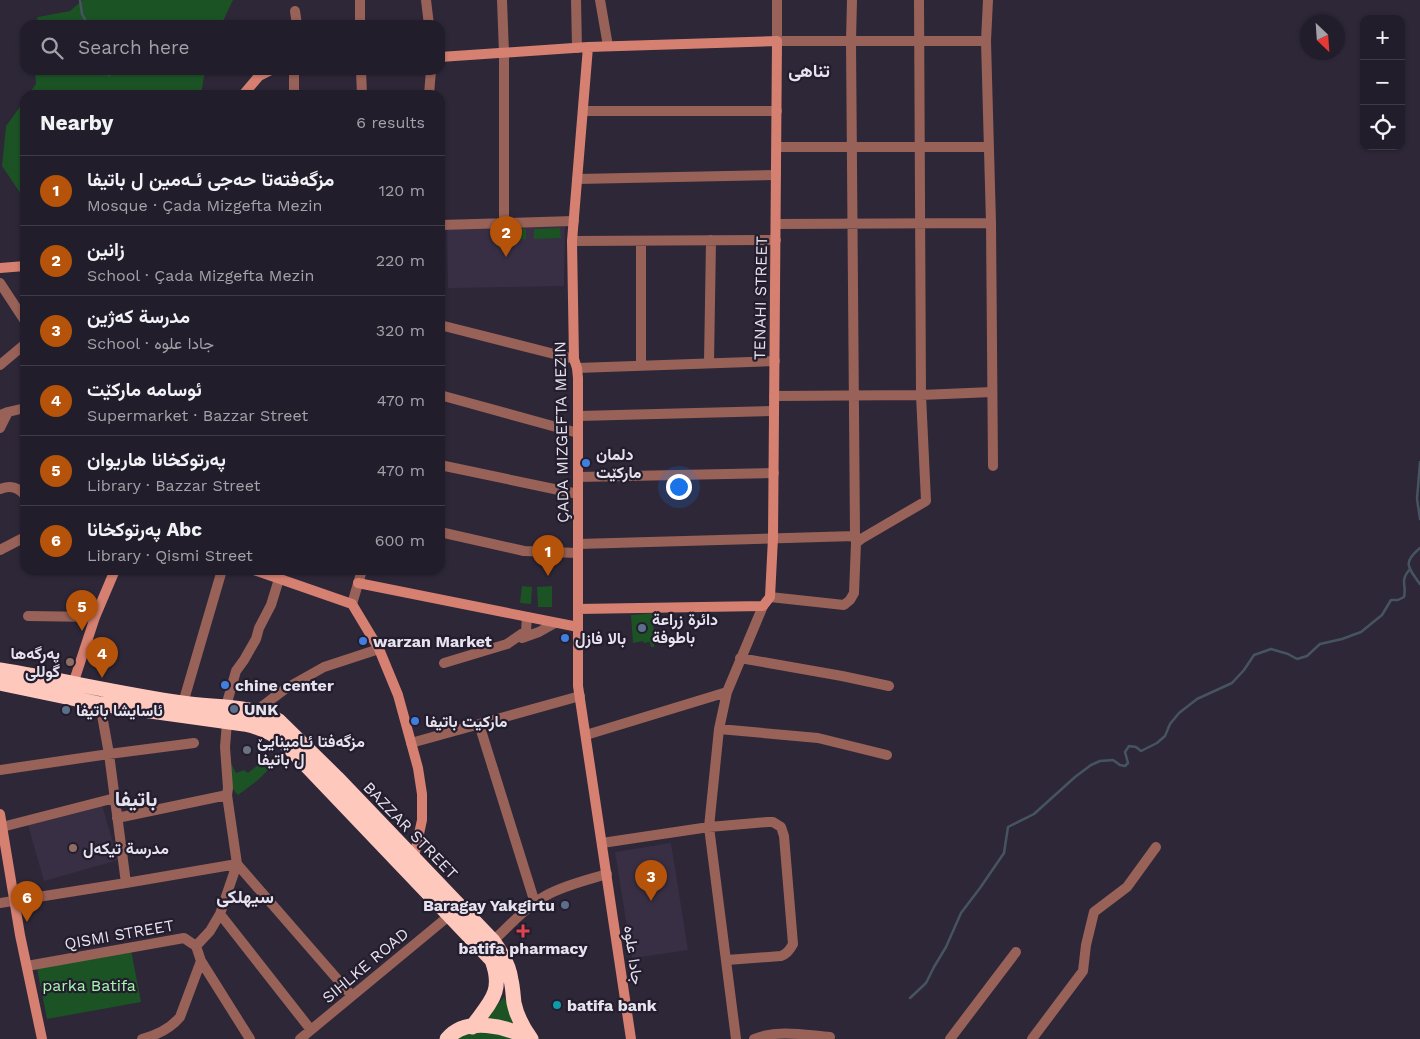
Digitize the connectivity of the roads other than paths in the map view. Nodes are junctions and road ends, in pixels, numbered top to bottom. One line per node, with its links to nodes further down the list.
1 (360, 0): 12 (street)
2 (426, 0): 13 (street)
3 (502, 0): 21 (street)
4 (576, 0): 20 (street)
5 (600, 0): 18 (street)
6 (777, 0): 14 (street, TENAHI STREET)
7 (852, 0): 15 (street)
8 (919, 0): 16 (street)
9 (988, 0): 17 (street)
10 (296, 11): 11 (street)
11 (296, 20)
12 (360, 20)
13 (428, 20)
14 (777, 41): 15 (street); 18 (street); 32 (street, TENAHI STREET)
15 (851, 41): 16 (street); 34 (street)
16 (919, 41): 17 (street); 35 (street)
17 (986, 41): 36 (street)
18 (608, 46): 19 (street)
19 (588, 47): 20 (street); 31 (street, ÇADA MIZGEFTA MEZIN)
20 (577, 48): 21 (street)
21 (504, 53): 22 (street); 41 (street)
22 (445, 57)
23 (261, 75): 27 (street)
24 (294, 75): 28 (street)
25 (361, 75): 29 (street)
26 (431, 75): 30 (street)
27 (247, 90)
28 (294, 90)
29 (362, 90)
30 (429, 90)
31 (583, 111): 32 (street); 38 (street, ÇADA MIZGEFTA MEZIN)
32 (777, 111): 33 (street, TENAHI STREET)
33 (777, 147): 34 (street); 37 (street, TENAHI STREET)
34 (852, 147): 35 (street); 43 (street)
35 (920, 147): 36 (street); 44 (street)
36 (989, 147): 40 (street)
37 (776, 174): 38 (street); 42 (street, TENAHI STREET)
38 (577, 178): 39 (street, ÇADA MIZGEFTA MEZIN)
39 (574, 221): 41 (street); 48 (street, ÇADA MIZGEFTA MEZIN)
40 (991, 223): 44 (street); 61 (street)
41 (504, 224): 45 (street)
42 (776, 224): 43 (street); 47 (street, TENAHI STREET)
43 (853, 224): 44 (street); 65 (street)
44 (921, 224): 62 (street)
45 (445, 225)
46 (711, 240): 47 (street); 49 (street); 57 (street)
47 (776, 240): 56 (street, TENAHI STREET)
48 (572, 241): 49 (street); 58 (street, ÇADA MIZGEFTA MEZIN)
49 (641, 241): 60 (street)
50 (20, 266): 51 (street)
51 (0, 268)
52 (0, 283): 53 (street)
53 (20, 313)
54 (445, 327): 58 (street)
55 (20, 348): 59 (street)
56 (775, 361): 57 (street); 64 (street, TENAHI STREET)
57 (709, 363): 60 (street)
58 (576, 364): 60 (street); 69 (street, ÇADA MIZGEFTA MEZIN)
59 (0, 365)
60 (641, 366)
61 (992, 392): 62 (street); 73 (street)
62 (921, 395): 65 (street); 82 (street)
63 (445, 396): 71 (street)
64 (774, 396): 65 (street); 67 (street, TENAHI STREET)
65 (854, 396): 82 (street)
66 (20, 409): 68 (street)
67 (774, 411): 69 (street); 74 (street, TENAHI STREET)
68 (4, 413): 70 (street)
69 (578, 416): 71 (street, ÇADA MIZGEFTA MEZIN)
70 (0, 428)
71 (578, 433): 75 (street, ÇADA MIZGEFTA MEZIN)
72 (445, 466): 78 (street)
73 (993, 466)
74 (774, 473): 75 (street); 80 (street, TENAHI STREET)
75 (578, 477): 78 (street, ÇADA MIZGEFTA MEZIN)
76 (0, 489): 77 (street)
77 (20, 491)
78 (578, 494): 83 (street, ÇADA MIZGEFTA MEZIN)
79 (445, 533): 83 (street)
80 (773, 538): 82 (street); 83 (street); 90 (street, TENAHI STREET)
81 (20, 540): 84 (street)
82 (855, 540): 90 (street)
83 (578, 548): 93 (street, ÇADA MIZGEFTA MEZIN)
84 (0, 550)
85 (113, 575): 95 (street)
86 (221, 575): 110 (street)
87 (273, 575): 91 (street); 113 (street)
88 (360, 575): 89 (street)
89 (358, 583): 91 (street); 96 (street)
90 (770, 597): 92 (street)
91 (352, 604): 100 (street)
92 (763, 606): 93 (street); 101 (street)
93 (578, 609): 98 (street, ÇADA MIZGEFTA MEZIN)
94 (28, 616): 95 (street)
95 (95, 617): 106 (street)
96 (527, 617): 97 (street); 99 (street)
97 (555, 623): 98 (street); 99 (street)
98 (578, 627): 109 (street, ÇADA MIZGEFTA MEZIN)
99 (514, 639): 102 (street)
100 (378, 649): 112 (street); 118 (street)
101 (740, 658): 107 (street); 108 (street)
102 (444, 663)
103 (0, 670): 104 (highway, BAZZAR STREET)
104 (25, 681): 105 (highway, BAZZAR STREET); 106 (highway, BAZZAR STREET); 111 (highway, BAZZAR STREET)
105 (0, 683)
106 (73, 684): 110 (highway, BAZZAR STREET)
107 (889, 686)
108 (727, 692): 115 (street); 116 (street)
109 (580, 696): 114 (street); 116 (street, ÇADA MIZGEFTA MEZIN)
110 (183, 703): 113 (highway, BAZZAR STREET)
111 (100, 704): 113 (highway, BAZZAR STREET); 119 (street)
112 (256, 711): 113 (highway, BAZZAR STREET); 122 (highway, BAZZAR STREET)
113 (227, 715): 122 (highway, BAZZAR STREET); 123 (street)
114 (479, 724): 118 (street); 138 (street)
115 (719, 729): 120 (street); 128 (street)
116 (586, 735): 130 (street, ÇADA MIZGEFTA MEZIN)
117 (194, 743): 119 (street)
118 (411, 743): 132 (street)
119 (109, 754): 121 (street); 124 (street)
120 (887, 755)
121 (0, 770)
122 (332, 783): 132 (highway, BAZZAR STREET); 140 (highway, BAZZAR STREET)
123 (227, 795): 126 (street); 133 (street)
124 (115, 798): 126 (street); 127 (street)
125 (0, 814): 127 (street)
126 (118, 818): 135 (street)
127 (2, 827): 129 (street)
128 (709, 827): 130 (street); 144 (street); 144 (street)
129 (2, 841): 136 (street)
130 (602, 843): 134 (street, ÇADA MIZGEFTA MEZIN)
131 (1156, 847): 161 (street)
132 (414, 857): 141 (highway, BAZZAR STREET)
133 (237, 864): 135 (street); 139 (street); 147 (street)
134 (606, 874): 138 (street); 157 (street, جادا علوه)
135 (126, 883): 136 (street)
136 (14, 901): 137 (street); 146 (street)
137 (0, 903)
138 (535, 903): 141 (street)
139 (220, 914): 142 (street); 149 (street)
140 (450, 915): 147 (street, SIHLKE ROAD); 148 (highway, BAZZAR STREET)
141 (493, 941): 156 (highway, BAZZAR STREET)
142 (196, 946): 145 (street, QISMI STREET); 146 (street, QISMI STREET)
143 (1016, 952): 160 (street)
144 (727, 960): 158 (street)
145 (201, 961): 152 (street); 153 (street, QISMI STREET)
146 (27, 966): 151 (street)
147 (352, 996): 149 (street, SIHLKE ROAD)
148 (472, 1027): 155 (highway); 156 (highway)
149 (311, 1030): 154 (street, SIHLKE ROAD)
150 (830, 1037): 159 (street)
151 (42, 1039)
152 (142, 1039)
153 (250, 1039)
154 (300, 1039)
155 (447, 1039)
156 (530, 1039)
157 (631, 1039)
158 (736, 1039)
159 (754, 1039)
160 (950, 1039)
161 (1032, 1039)

